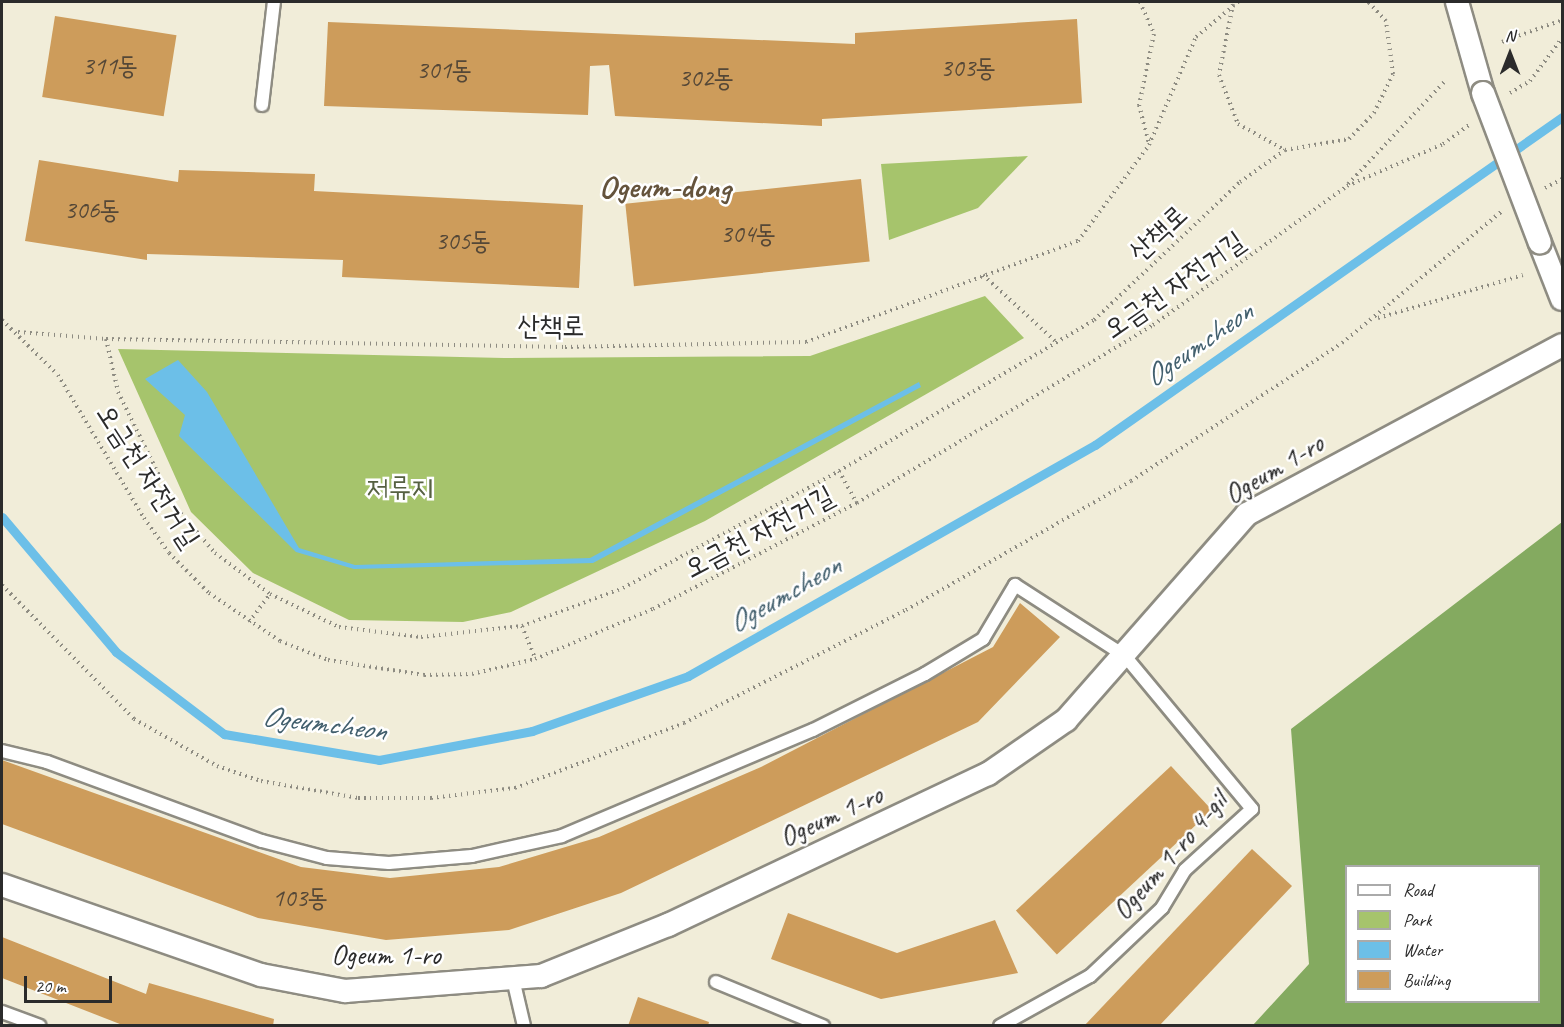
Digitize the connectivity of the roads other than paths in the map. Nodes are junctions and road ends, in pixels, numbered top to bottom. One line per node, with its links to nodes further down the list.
1 (274, 2): 3 (lane)
2 (1457, 2): 4 (street, bridge)
3 (262, 105)
4 (1563, 299)
5 (1563, 345): 6 (street, Ogeum 1-ro)
6 (1125, 656): 7 (lane); 9 (street, Ogeum 1-ro); 15 (lane, Ogeum 1-ro 4-gil)
7 (2, 751)
8 (2, 885): 9 (street, Ogeum 1-ro)
9 (513, 978): 13 (lane)
10 (716, 982): 14 (lane)
11 (2, 1012): 12 (lane)
12 (40, 1026)
13 (524, 1026)
14 (823, 1026)
15 (1000, 1026)

